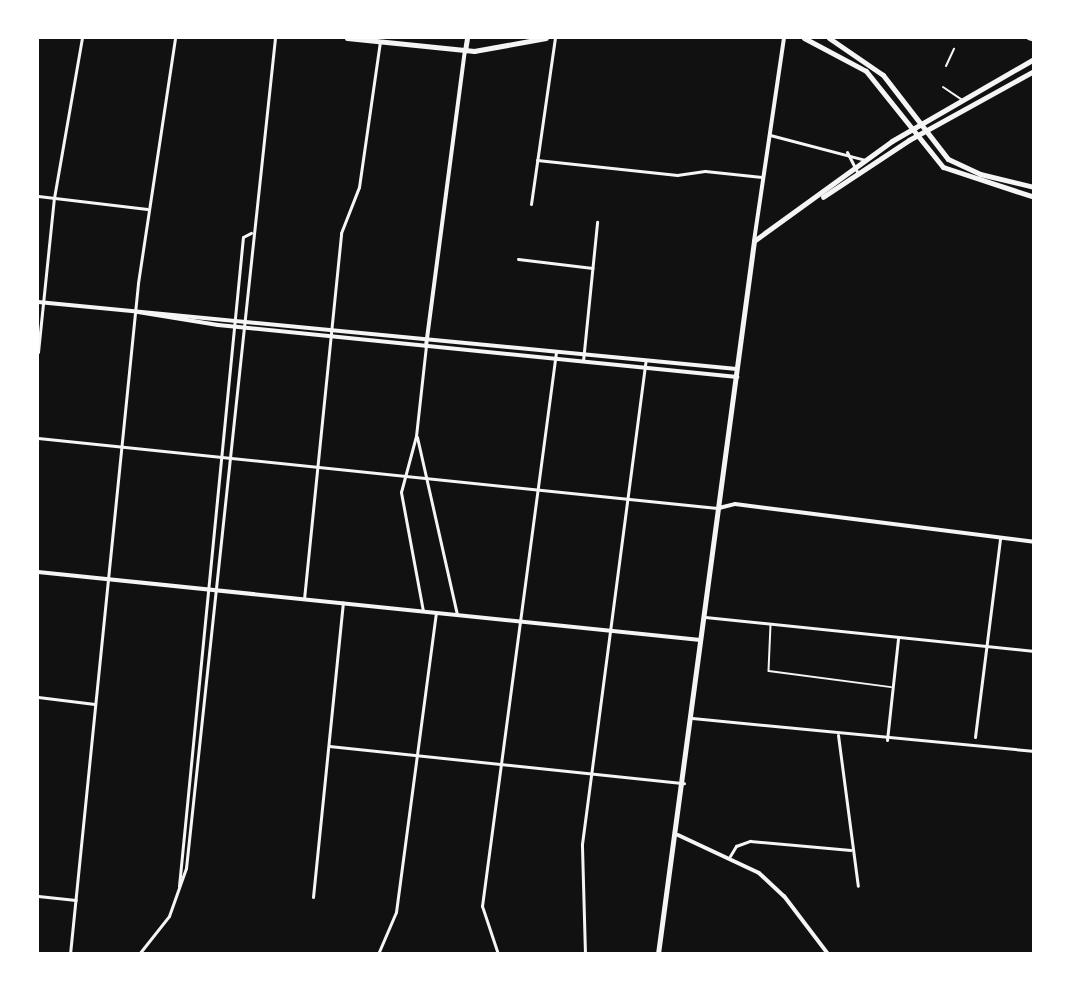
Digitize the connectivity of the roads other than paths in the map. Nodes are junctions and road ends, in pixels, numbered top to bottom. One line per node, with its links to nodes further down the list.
1 (82, 38): 37 (street)
2 (175, 38): 40 (street)
3 (275, 38): 42 (street)
4 (347, 38): 14 (highway)
5 (405, 38): 15 (street)
6 (467, 38): 17 (main road)
7 (546, 38): 17 (highway)
8 (555, 38): 29 (street)
9 (784, 38): 26 (street)
10 (804, 38): 24 (highway)
11 (829, 38): 23 (highway)
12 (1028, 38): 13 (street)
13 (1034, 40)
14 (380, 42): 15 (highway); 52 (street)
15 (404, 46): 17 (highway)
16 (954, 49): 19 (street)
17 (465, 51): 54 (street)
18 (1034, 59): 22 (main road)
19 (946, 66)
20 (1034, 71): 25 (main road)
21 (943, 87): 22 (street)
22 (964, 102): 23 (main road)
23 (920, 126): 24 (main road); 25 (highway)
24 (911, 130): 27 (highway); 30 (main road)
25 (925, 132): 27 (main road); 34 (highway)
26 (769, 134): 28 (street); 33 (street)
27 (916, 136): 32 (main road); 36 (highway)
28 (847, 152): 30 (street); 31 (street)
29 (537, 160): 33 (street); 39 (street)
30 (865, 160): 31 (main road)
31 (855, 168): 32 (street); 38 (main road)
32 (859, 175): 38 (main road)
33 (762, 177): 43 (street)
34 (1034, 187)
35 (38, 196): 37 (street)
36 (1034, 197)
37 (54, 198): 40 (street); 46 (street)
38 (819, 199): 43 (main road)
39 (531, 204)
40 (147, 209): 47 (street)
41 (597, 222): 45 (street)
42 (251, 233): 48 (street); 49 (street)
43 (754, 241): 63 (main road)
44 (518, 259): 45 (street)
45 (592, 268): 58 (street)
46 (40, 302): 47 (street); 56 (street)
47 (137, 312): 48 (street); 50 (street); 67 (street)
48 (234, 319): 49 (street); 50 (street)
49 (242, 320): 51 (street); 52 (street)
50 (234, 326): 51 (street); 68 (street)
51 (241, 327): 53 (street); 69 (street)
52 (332, 329): 53 (street); 54 (street)
53 (331, 336): 55 (street); 70 (street)
54 (427, 339): 55 (street); 57 (street)
55 (426, 346): 59 (street); 65 (street)
56 (38, 352)
57 (556, 352): 58 (street); 59 (street)
58 (584, 353): 60 (street); 61 (street)
59 (555, 360): 61 (street); 73 (street)
60 (646, 360): 62 (street); 63 (street)
61 (583, 361): 62 (street)
62 (645, 368): 64 (street); 74 (street)
63 (738, 369): 64 (main road)
64 (737, 377): 75 (main road)
65 (416, 436): 71 (street); 72 (street)
66 (38, 438): 67 (street)
67 (123, 447): 68 (street); 79 (street)
68 (220, 457): 69 (street); 80 (street)
69 (228, 457): 70 (street); 81 (street)
70 (317, 467): 71 (street); 82 (street)
71 (402, 475): 72 (street); 84 (street)
72 (427, 478): 73 (street); 86 (street)
73 (538, 490): 74 (street); 88 (street)
74 (628, 499): 75 (street); 90 (street)
75 (719, 508): 76 (street); 87 (main road)
76 (1000, 538): 77 (street); 93 (street)
77 (1034, 542)
78 (38, 572): 79 (street)
79 (108, 579): 80 (street); 97 (street)
80 (207, 589): 81 (street); 111 (street)
81 (215, 589): 82 (street); 111 (street)
82 (304, 599): 83 (street)
83 (343, 603): 84 (street); 102 (street)
84 (423, 611): 85 (street)
85 (436, 613): 86 (street); 104 (street)
86 (457, 615): 88 (street)
87 (705, 617): 89 (street); 92 (main road)
88 (520, 621): 90 (street); 105 (street)
89 (771, 624): 91 (street); 95 (lane)
90 (611, 631): 92 (street); 106 (street)
91 (898, 638): 93 (street); 95 (street)
92 (701, 640): 98 (main road)
93 (987, 645): 94 (street); 100 (street)
94 (1034, 651)
95 (892, 687): 101 (street)
96 (38, 697): 97 (street)
97 (96, 704): 115 (street)
98 (692, 718): 99 (street); 107 (main road)
99 (838, 735): 101 (street); 109 (street)
100 (975, 736)
101 (887, 740): 103 (street)
102 (329, 746): 104 (street); 114 (street)
103 (1034, 751)
104 (417, 756): 105 (street); 118 (street)
105 (501, 765): 106 (street); 119 (street)
106 (591, 774): 107 (street); 120 (street)
107 (684, 783): 108 (main road)
108 (678, 835): 110 (street); 121 (main road)
109 (851, 850): 110 (street); 112 (street)
110 (730, 856): 122 (street)
111 (178, 886): 117 (street)
112 (858, 886)
113 (38, 896): 115 (street)
114 (313, 897)
115 (76, 900): 116 (street)
116 (70, 954)
117 (138, 954)
118 (378, 954)
119 (498, 954)
120 (585, 954)
121 (658, 954)
122 (828, 954)

